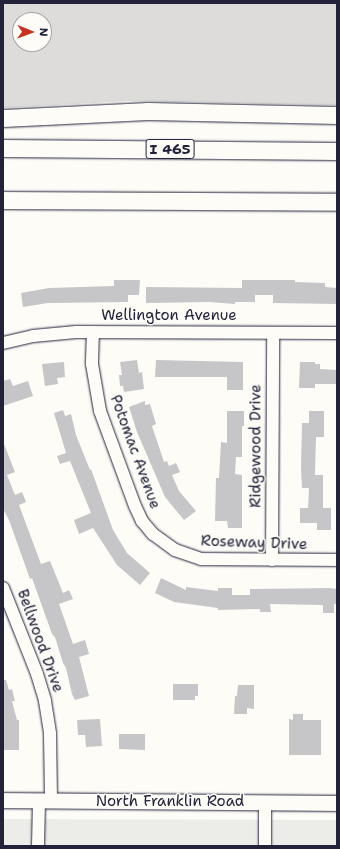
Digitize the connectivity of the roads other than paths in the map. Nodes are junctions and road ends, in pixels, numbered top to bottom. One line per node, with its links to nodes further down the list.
1 (337, 115): 2 (highway)
2 (3, 118)
3 (3, 148): 4 (highway, I 465)
4 (337, 151)
5 (3, 200): 6 (highway)
6 (337, 202)
7 (93, 332): 8 (street, Wellington Avenue); 10 (street, Wellington Avenue); 11 (street, Potomac Avenue)
8 (273, 333): 9 (street, Wellington Avenue); 12 (street, Ridgewood Drive)
9 (337, 333)
10 (3, 343)
11 (171, 547): 12 (street, Roseway Drive)
12 (272, 560): 13 (street, Roseway Drive)
13 (337, 560)
14 (4, 594): 16 (street, Bellwood Drive)
15 (3, 800): 16 (main road, North Franklin Road)
16 (45, 801): 17 (main road, North Franklin Road); 19 (street, Bellwood Drive)
17 (265, 802): 18 (main road, North Franklin Road); 20 (street)
18 (337, 803)
19 (38, 846)
20 (265, 846)

